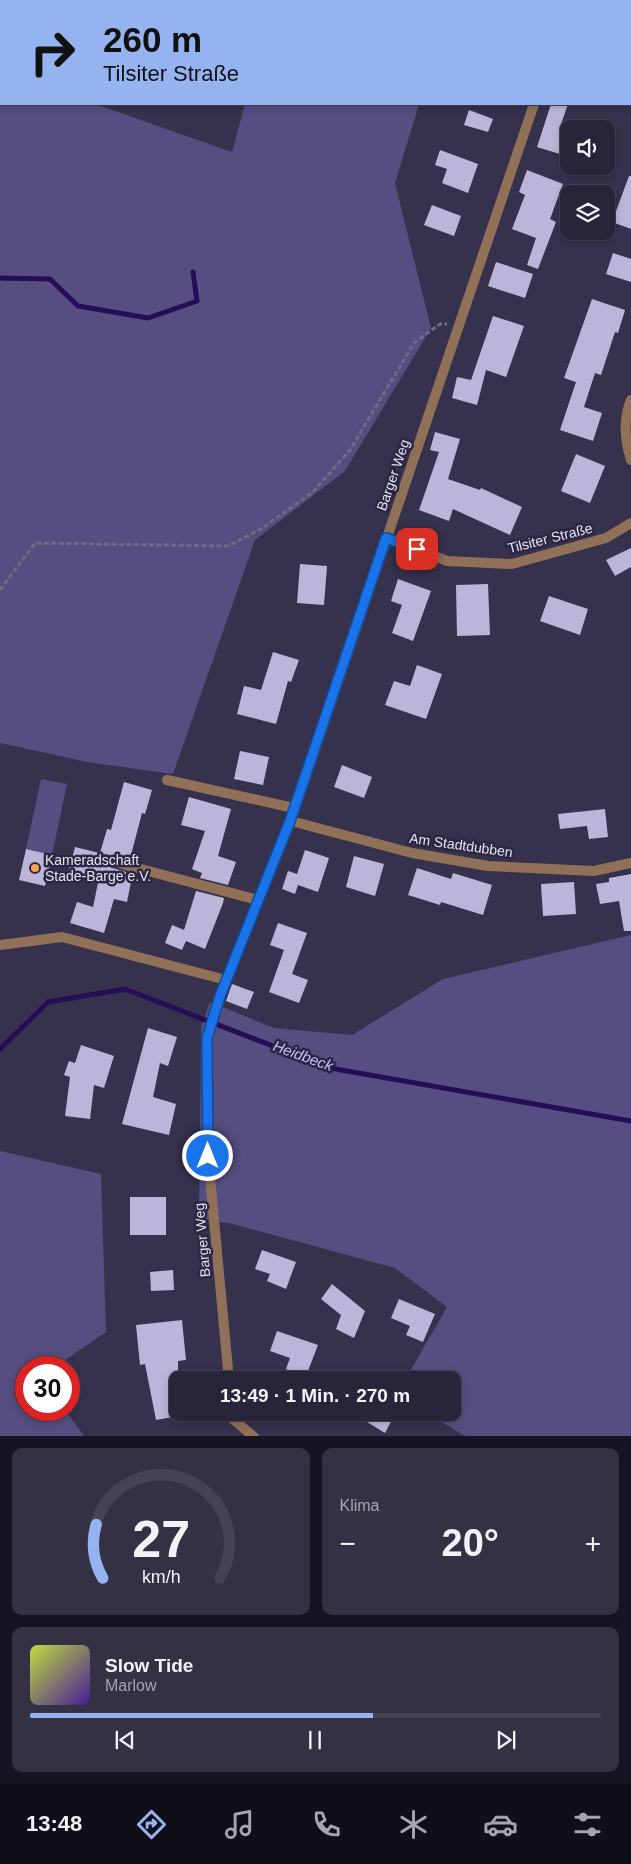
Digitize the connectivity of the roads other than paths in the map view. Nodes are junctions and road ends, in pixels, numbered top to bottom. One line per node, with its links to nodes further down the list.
1 (534, 105): 5 (street, Barger Weg)
2 (631, 400): 3 (street)
3 (631, 460)
4 (631, 523): 5 (street, Tilsiter Straße)
5 (386, 538): 7 (street, Barger Weg)
6 (166, 780): 7 (street)
7 (294, 808): 8 (street, Barger Weg)
8 (290, 821): 10 (street, Am Stadtdubben); 11 (street, Barger Weg)
9 (103, 859): 11 (street)
10 (631, 863)
11 (258, 900): 13 (street, Barger Weg)
12 (0, 944): 13 (street)
13 (226, 980): 14 (street, Barger Weg)
14 (228, 1371)
15 (235, 1421): 16 (street)
16 (254, 1436)

